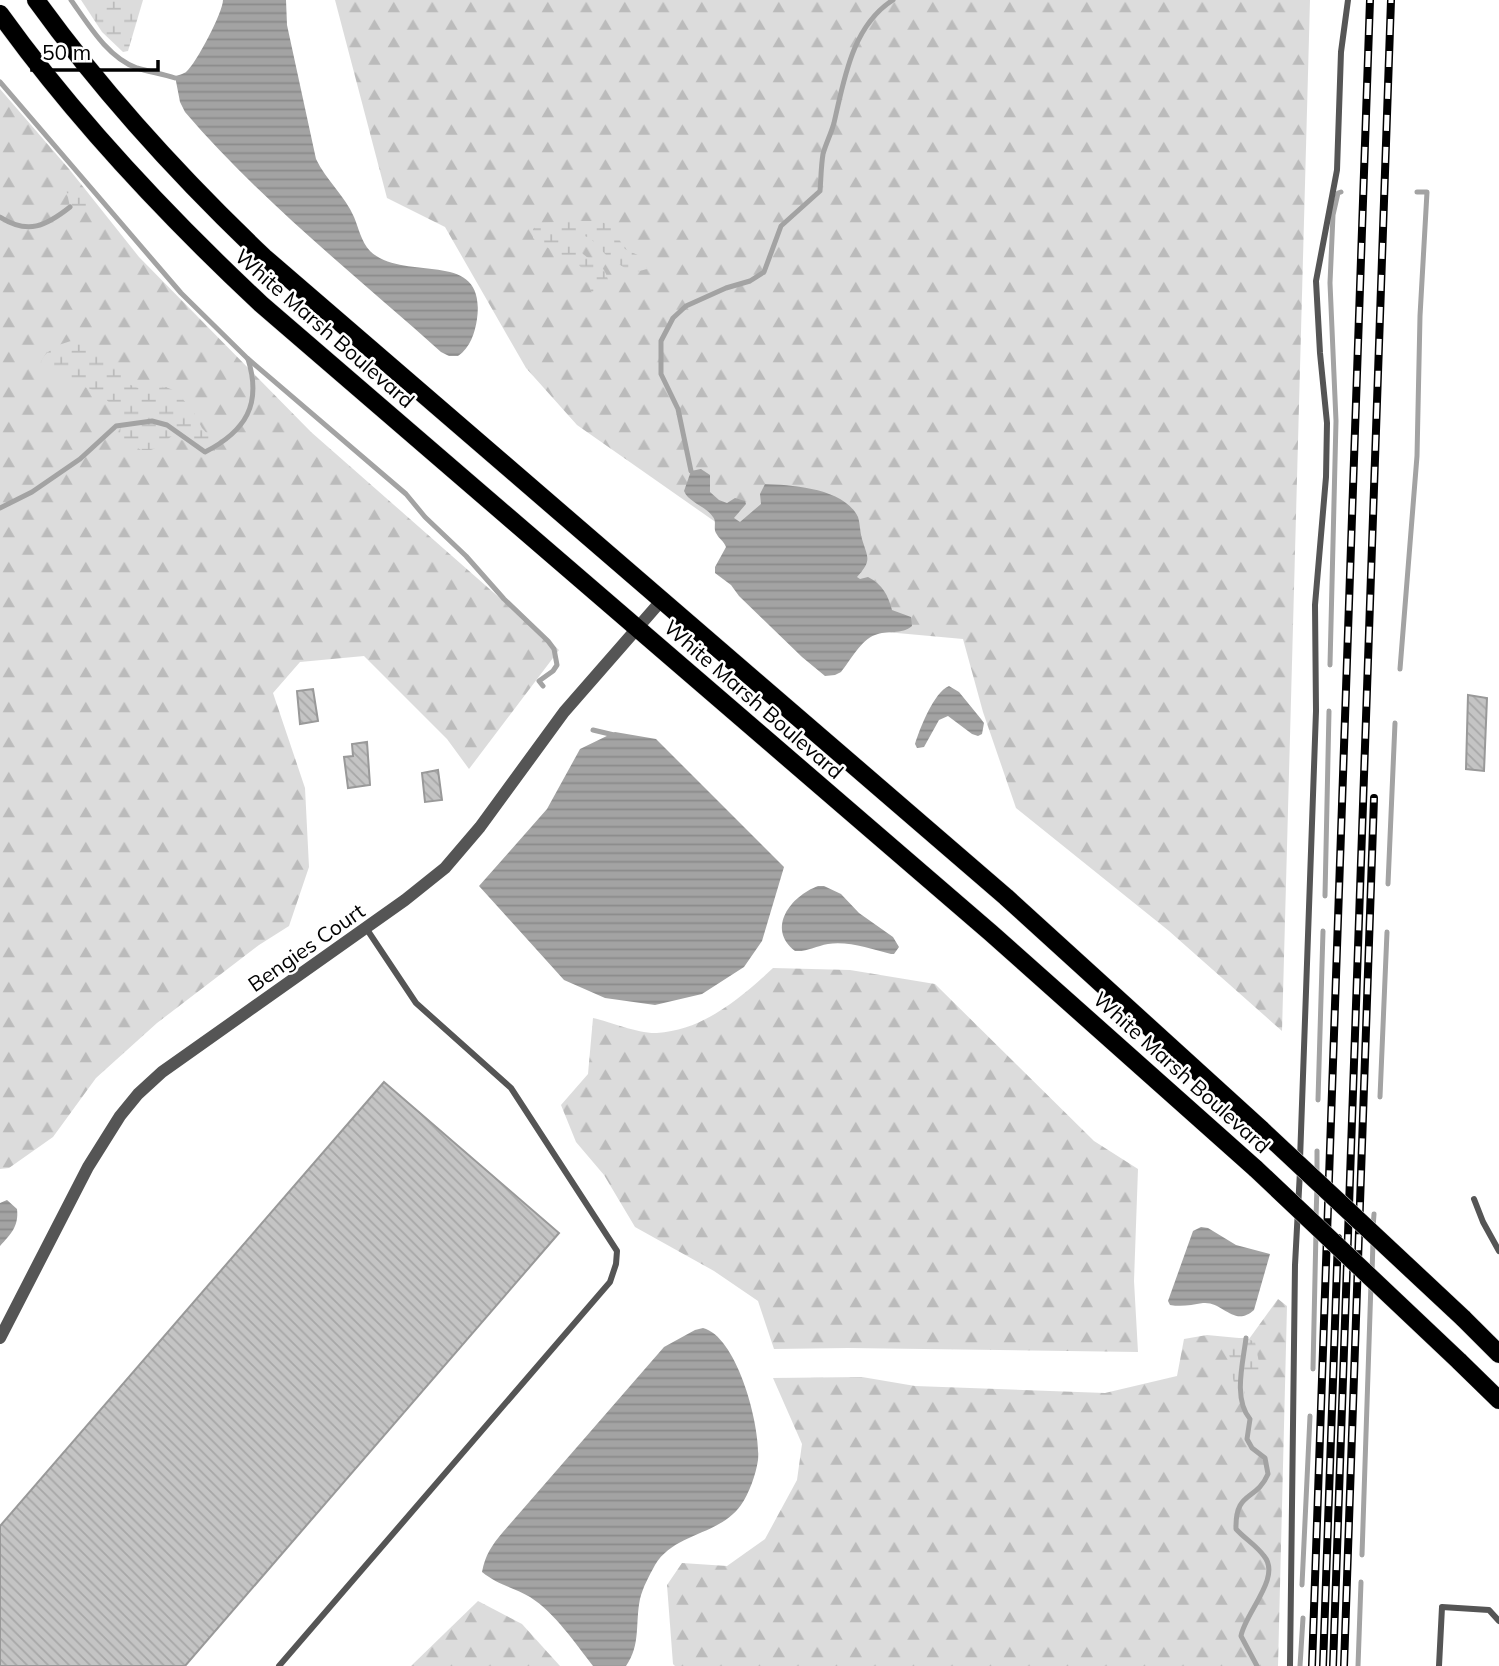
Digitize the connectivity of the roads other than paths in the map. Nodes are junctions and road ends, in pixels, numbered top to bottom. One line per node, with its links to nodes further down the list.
1 (36, 0): 4 (main road, White Marsh Boulevard)
2 (1348, 0): 14 (lane)
3 (0, 14): 5 (main road, White Marsh Boulevard)
4 (662, 601): 5 (street, Bengies Court); 10 (main road, White Marsh Boulevard, bridge)
5 (637, 629): 6 (street, Bengies Court); 11 (main road, White Marsh Boulevard, bridge)
6 (366, 928): 9 (street, Bengies Court); 13 (lane)
7 (1474, 1199): 8 (lane)
8 (1499, 1251)
9 (0, 1338)
10 (1499, 1354)
11 (1499, 1400)
12 (1499, 1621): 15 (lane)
13 (279, 1666)
14 (1290, 1666)
15 (1439, 1666)

